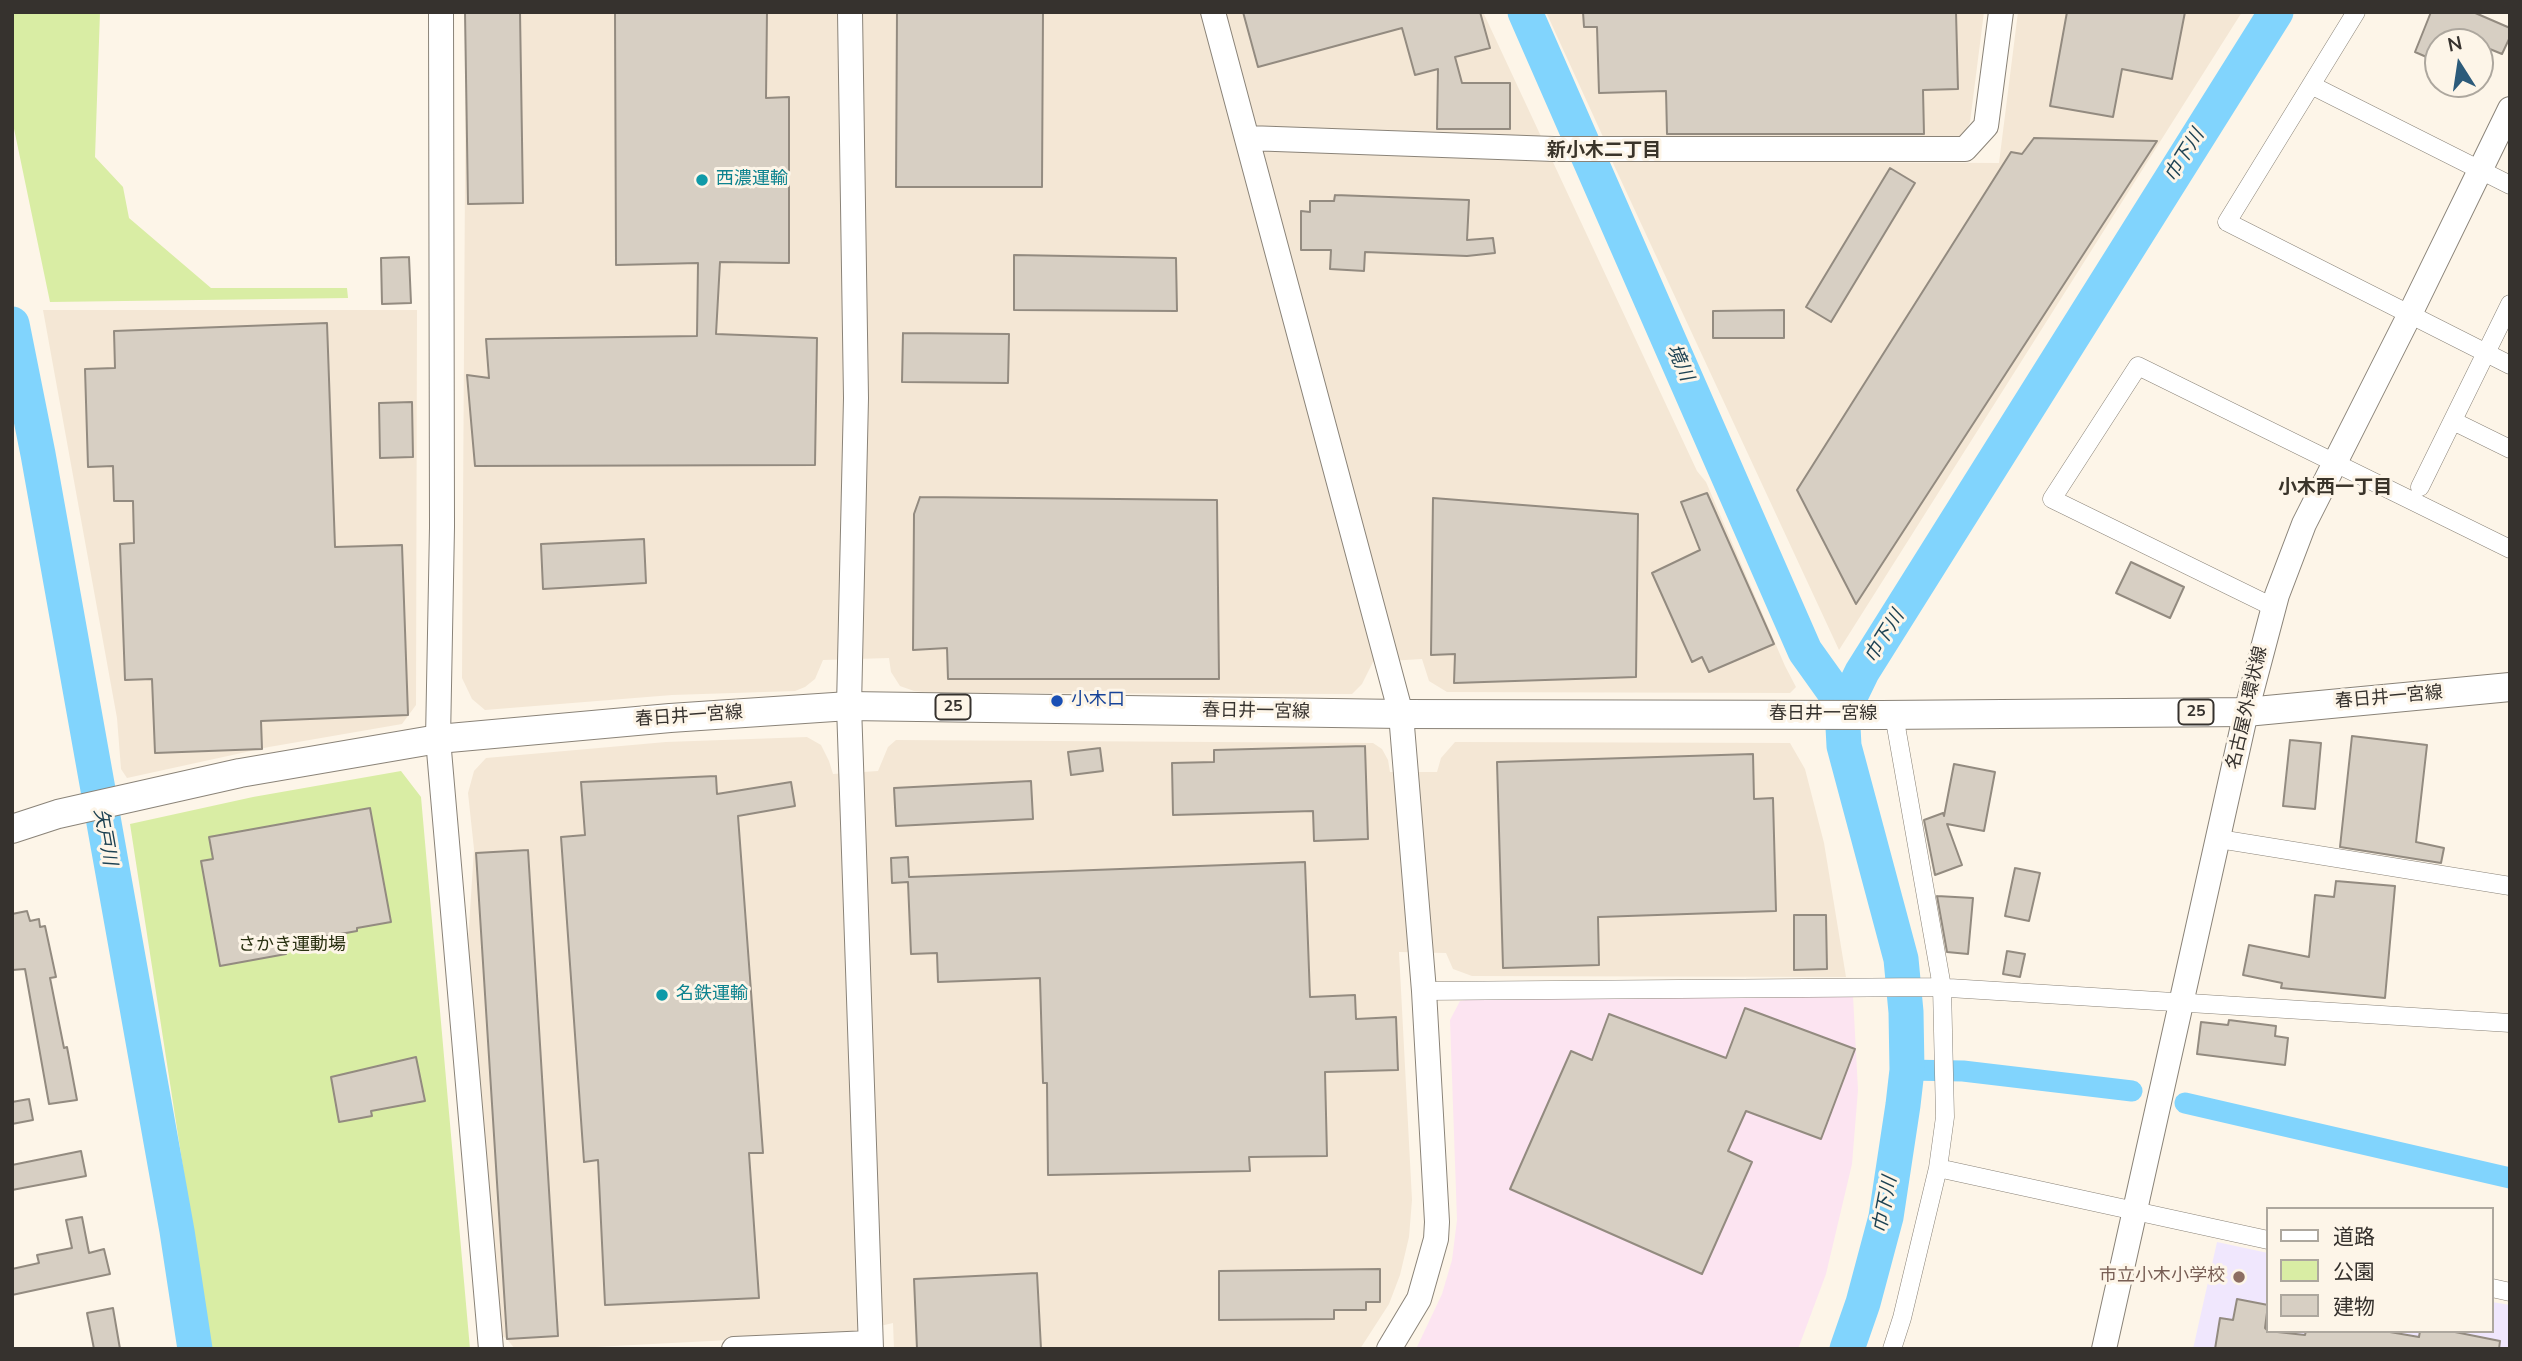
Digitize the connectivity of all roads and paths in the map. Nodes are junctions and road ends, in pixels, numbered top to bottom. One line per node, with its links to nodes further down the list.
1 (442, 12): 26 (street)
2 (850, 12): 22 (street)
3 (1213, 12): 8 (street)
4 (2001, 12): 8 (street)
5 (2356, 12): 6 (street)
6 (2311, 86): 9 (street); 12 (street)
7 (2510, 109): 9 (street, 名古屋外環状線)
8 (1248, 138): 24 (street)
9 (2480, 171): 10 (street); 12 (street, 名古屋外環状線)
10 (2510, 185)
11 (2510, 304): 13 (street)
12 (2409, 316): 13 (street); 17 (street, 名古屋外環状線)
13 (2486, 354): 14 (street); 15 (street)
14 (2510, 365)
15 (2453, 421): 16 (street); 18 (street)
16 (2510, 449)
17 (2335, 462): 19 (street); 20 (street, 名古屋外環状線); 20 (street)
18 (2420, 487)
19 (2510, 549)
20 (2273, 607): 23 (street, 名古屋外環状線)
21 (2510, 687): 23 (main road, 春日井一宮線 / 25)
22 (849, 706): 24 (main road, 春日井一宮線 / 25); 26 (main road, 春日井一宮線 / 25); 37 (street)
23 (2246, 712): 25 (main road, 春日井一宮線 / 25); 28 (street, 名古屋外環状線)
24 (1401, 714): 25 (main road, 春日井一宮線 / 25); 31 (street)
25 (1888, 715): 30 (street)
26 (438, 739): 27 (main road, 春日井一宮線 / 25); 38 (street)
27 (12, 829)
28 (2219, 839): 29 (street); 32 (street, 名古屋外環状線)
29 (2510, 886)
30 (1938, 987): 31 (street); 32 (street); 34 (street)
31 (1424, 990): 40 (street)
32 (2181, 1001): 33 (street); 35 (street, 名古屋外環状線)
33 (2510, 1023)
34 (1938, 1168): 35 (street); 41 (street)
35 (2136, 1211): 36 (street); 42 (street, 名古屋外環状線)
36 (2266, 1240)
37 (870, 1346): 39 (street)
38 (491, 1349)
39 (734, 1349)
40 (1389, 1349)
41 (1892, 1349)
42 (2104, 1349)

